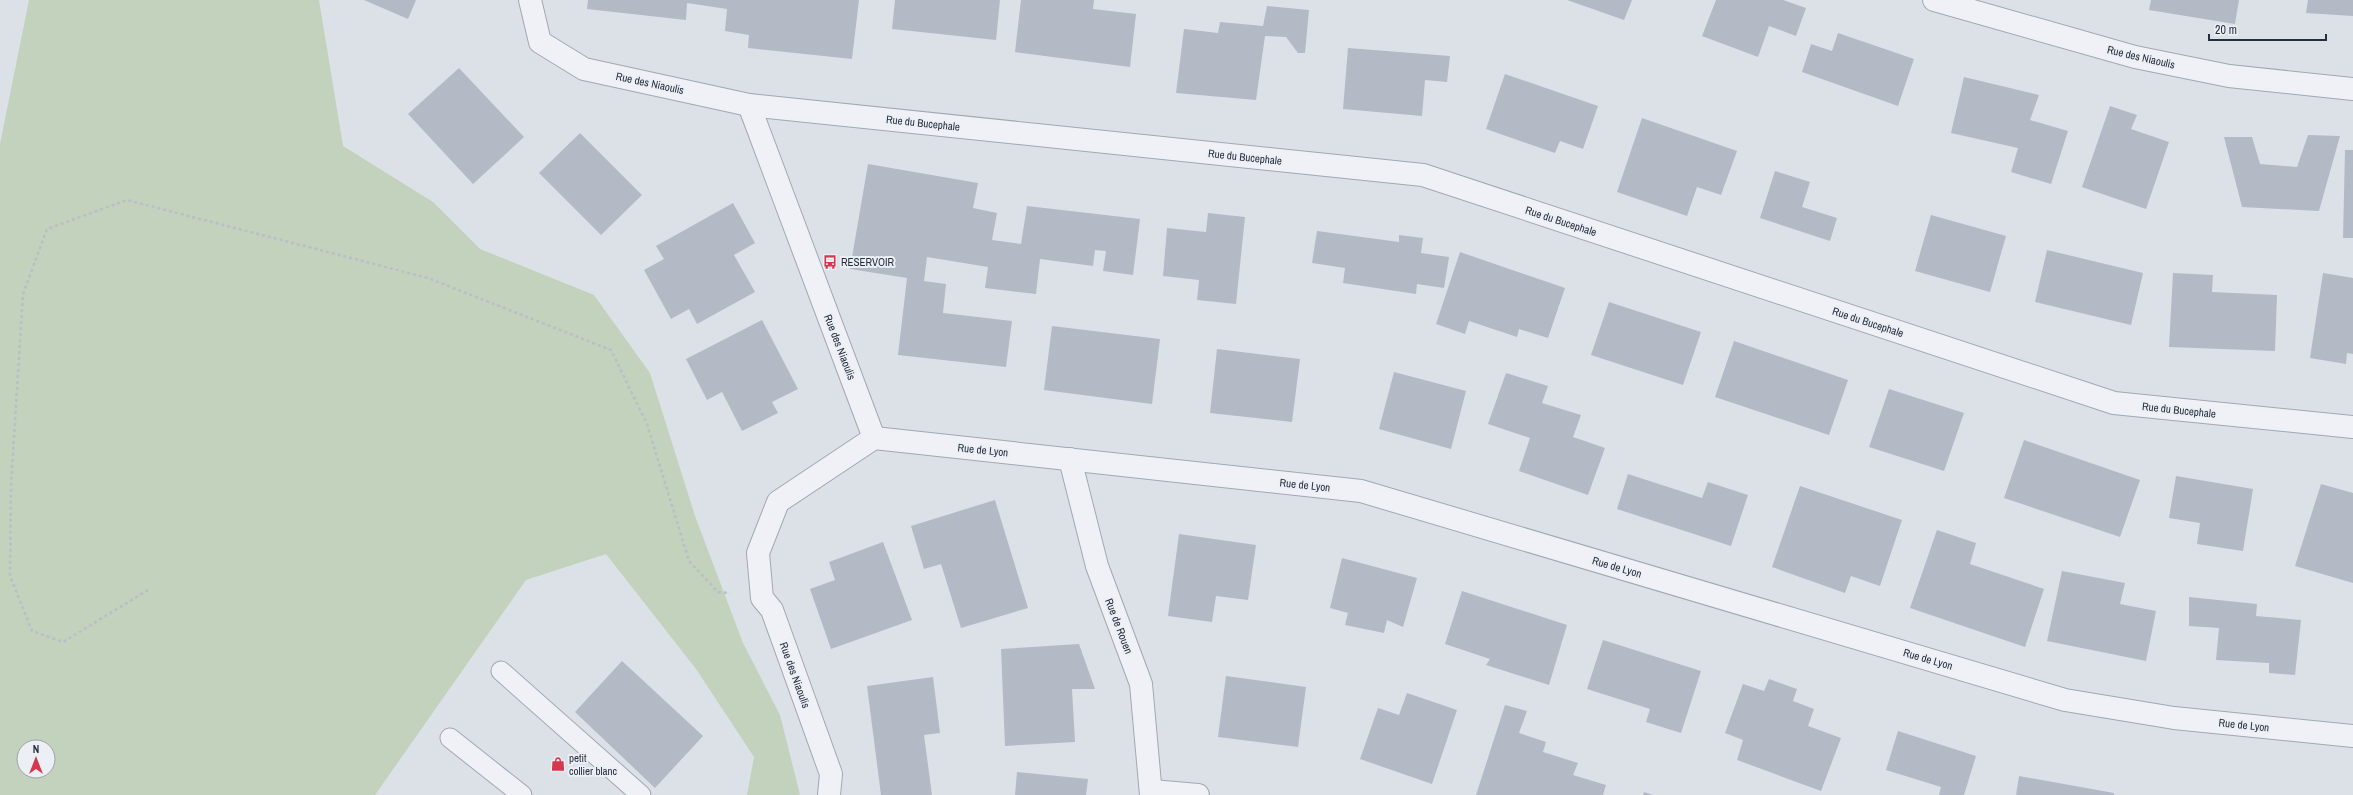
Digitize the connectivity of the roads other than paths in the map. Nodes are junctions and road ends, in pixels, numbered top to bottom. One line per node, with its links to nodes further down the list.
1 (530, 0): 4 (street, Rue des Niaoulis)
2 (1934, 0): 3 (street, Rue des Niaoulis)
3 (2353, 90)
4 (749, 105): 5 (street, Rue du Bucephale); 6 (street, Rue des Niaoulis)
5 (2353, 427)
6 (874, 438): 7 (street, Rue de Lyon); 14 (street, Rue des Niaoulis)
7 (1070, 459): 9 (street, Rue de Lyon); 11 (street, Rue de Rouen)
8 (502, 671): 13 (lane)
9 (2353, 736)
10 (450, 738): 12 (lane)
11 (1152, 793): 15 (street)
12 (522, 795)
13 (641, 795)
14 (829, 795)
15 (1198, 795)

